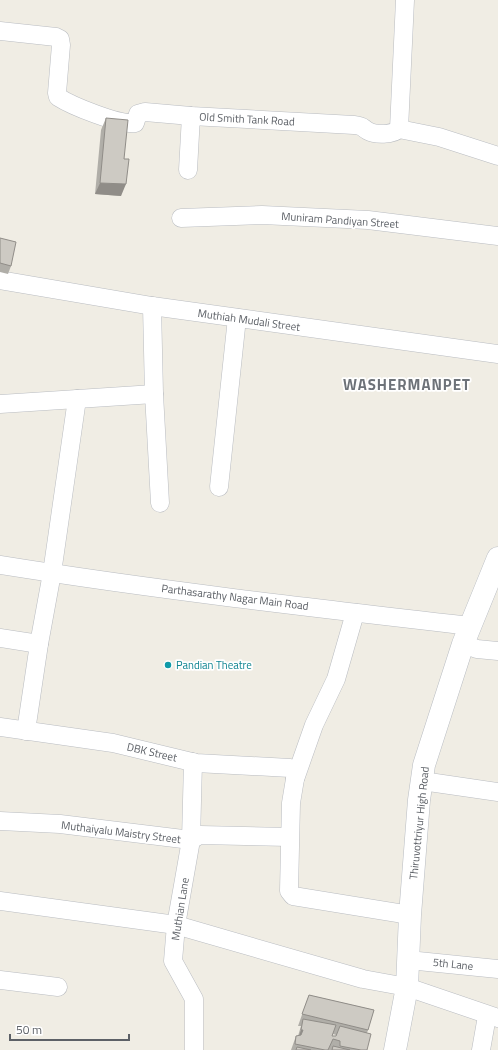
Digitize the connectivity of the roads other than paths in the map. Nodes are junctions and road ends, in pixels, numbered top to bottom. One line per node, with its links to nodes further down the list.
1 (405, 0): 4 (street)
2 (0, 32): 3 (street, Old Smith Tank Road)
3 (191, 116): 4 (street, Old Smith Tank Road); 6 (street)
4 (399, 129): 5 (street, Old Smith Tank Road)
5 (498, 156)
6 (188, 170)
7 (181, 218): 8 (street, Muniram Pandiyan Street)
8 (498, 236)
9 (0, 280): 10 (street, Muthiah Mudali Street)
10 (152, 306): 11 (street, Muthiah Mudali Street); 13 (street)
11 (237, 318): 12 (street, Muthiah Mudali Street); 16 (street)
12 (498, 354)
13 (154, 394): 14 (street); 17 (street)
14 (77, 399): 15 (street); 20 (street)
15 (0, 404)
16 (219, 487)
17 (160, 503)
18 (0, 565): 20 (street, Parthasarathy Nagar Main Road)
19 (496, 571): 22 (main road, Thiruvottriyur High Road)
20 (52, 573): 21 (street, Parthasarathy Nagar Main Road); 24 (street)
21 (355, 613): 22 (street, Parthasarathy Nagar Main Road); 29 (street)
22 (467, 635): 25 (street, Parthasarathy Nagar Main Road); 30 (main road, Thiruvottriyur High Road)
23 (0, 638): 24 (street)
24 (39, 644): 27 (street)
25 (498, 651)
26 (0, 727): 27 (street, DBK Street)
27 (26, 731): 28 (street, DBK Street)
28 (193, 762): 29 (street, DBK Street); 34 (street, Muthian Lane)
29 (295, 779): 33 (street)
30 (422, 781): 31 (street); 36 (main road, Thiruvottriyur High Road)
31 (498, 792)
32 (0, 821): 34 (street, Muthaiyalu Maistry Street)
33 (289, 837): 34 (street, Muthaiyalu Maistry Street); 36 (street)
34 (191, 840): 37 (street, Muthian Lane)
35 (0, 901): 37 (street)
36 (410, 915): 38 (main road, Thiruvottriyur High Road)
37 (176, 925): 42 (street); 44 (street, Muthian Lane)
38 (408, 960): 39 (street, 5th Lane); 42 (main road, Thiruvottriyur High Road)
39 (498, 969)
40 (0, 980): 41 (street)
41 (58, 987)
42 (407, 987): 43 (street); 45 (main road, Thiruvottriyur High Road)
43 (493, 1017): 46 (street)
44 (194, 1050)
45 (395, 1050)
46 (481, 1050)

